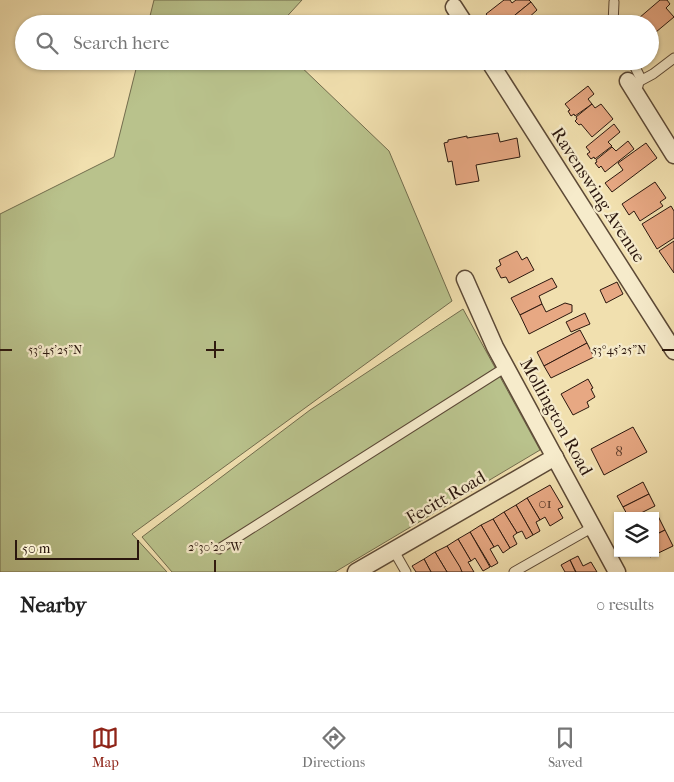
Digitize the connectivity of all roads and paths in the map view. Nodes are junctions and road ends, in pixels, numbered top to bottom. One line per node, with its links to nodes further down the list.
1 (614, 2): 4 (lane)
2 (454, 7): 3 (street)
3 (459, 15)
4 (613, 15)
5 (674, 58): 6 (lane)
6 (659, 69)
7 (495, 70): 13 (street, Ravenswing Avenue)
8 (637, 70): 10 (lane)
9 (658, 70): 10 (lane)
10 (634, 85): 11 (street)
11 (674, 155)
12 (465, 279): 14 (street, Mollington Road)
13 (674, 351)
14 (506, 367): 15 (street, Mollington Road); 17 (lane)
15 (555, 458): 16 (street, Mollington Road); 18 (street, Fecitt Road)
16 (593, 527): 21 (lane); 22 (street, Mollington Road)
17 (219, 549)
18 (394, 551): 19 (street, Fecitt Road); 20 (lane)
19 (356, 572)
20 (406, 572)
21 (514, 572)
22 (617, 572)

